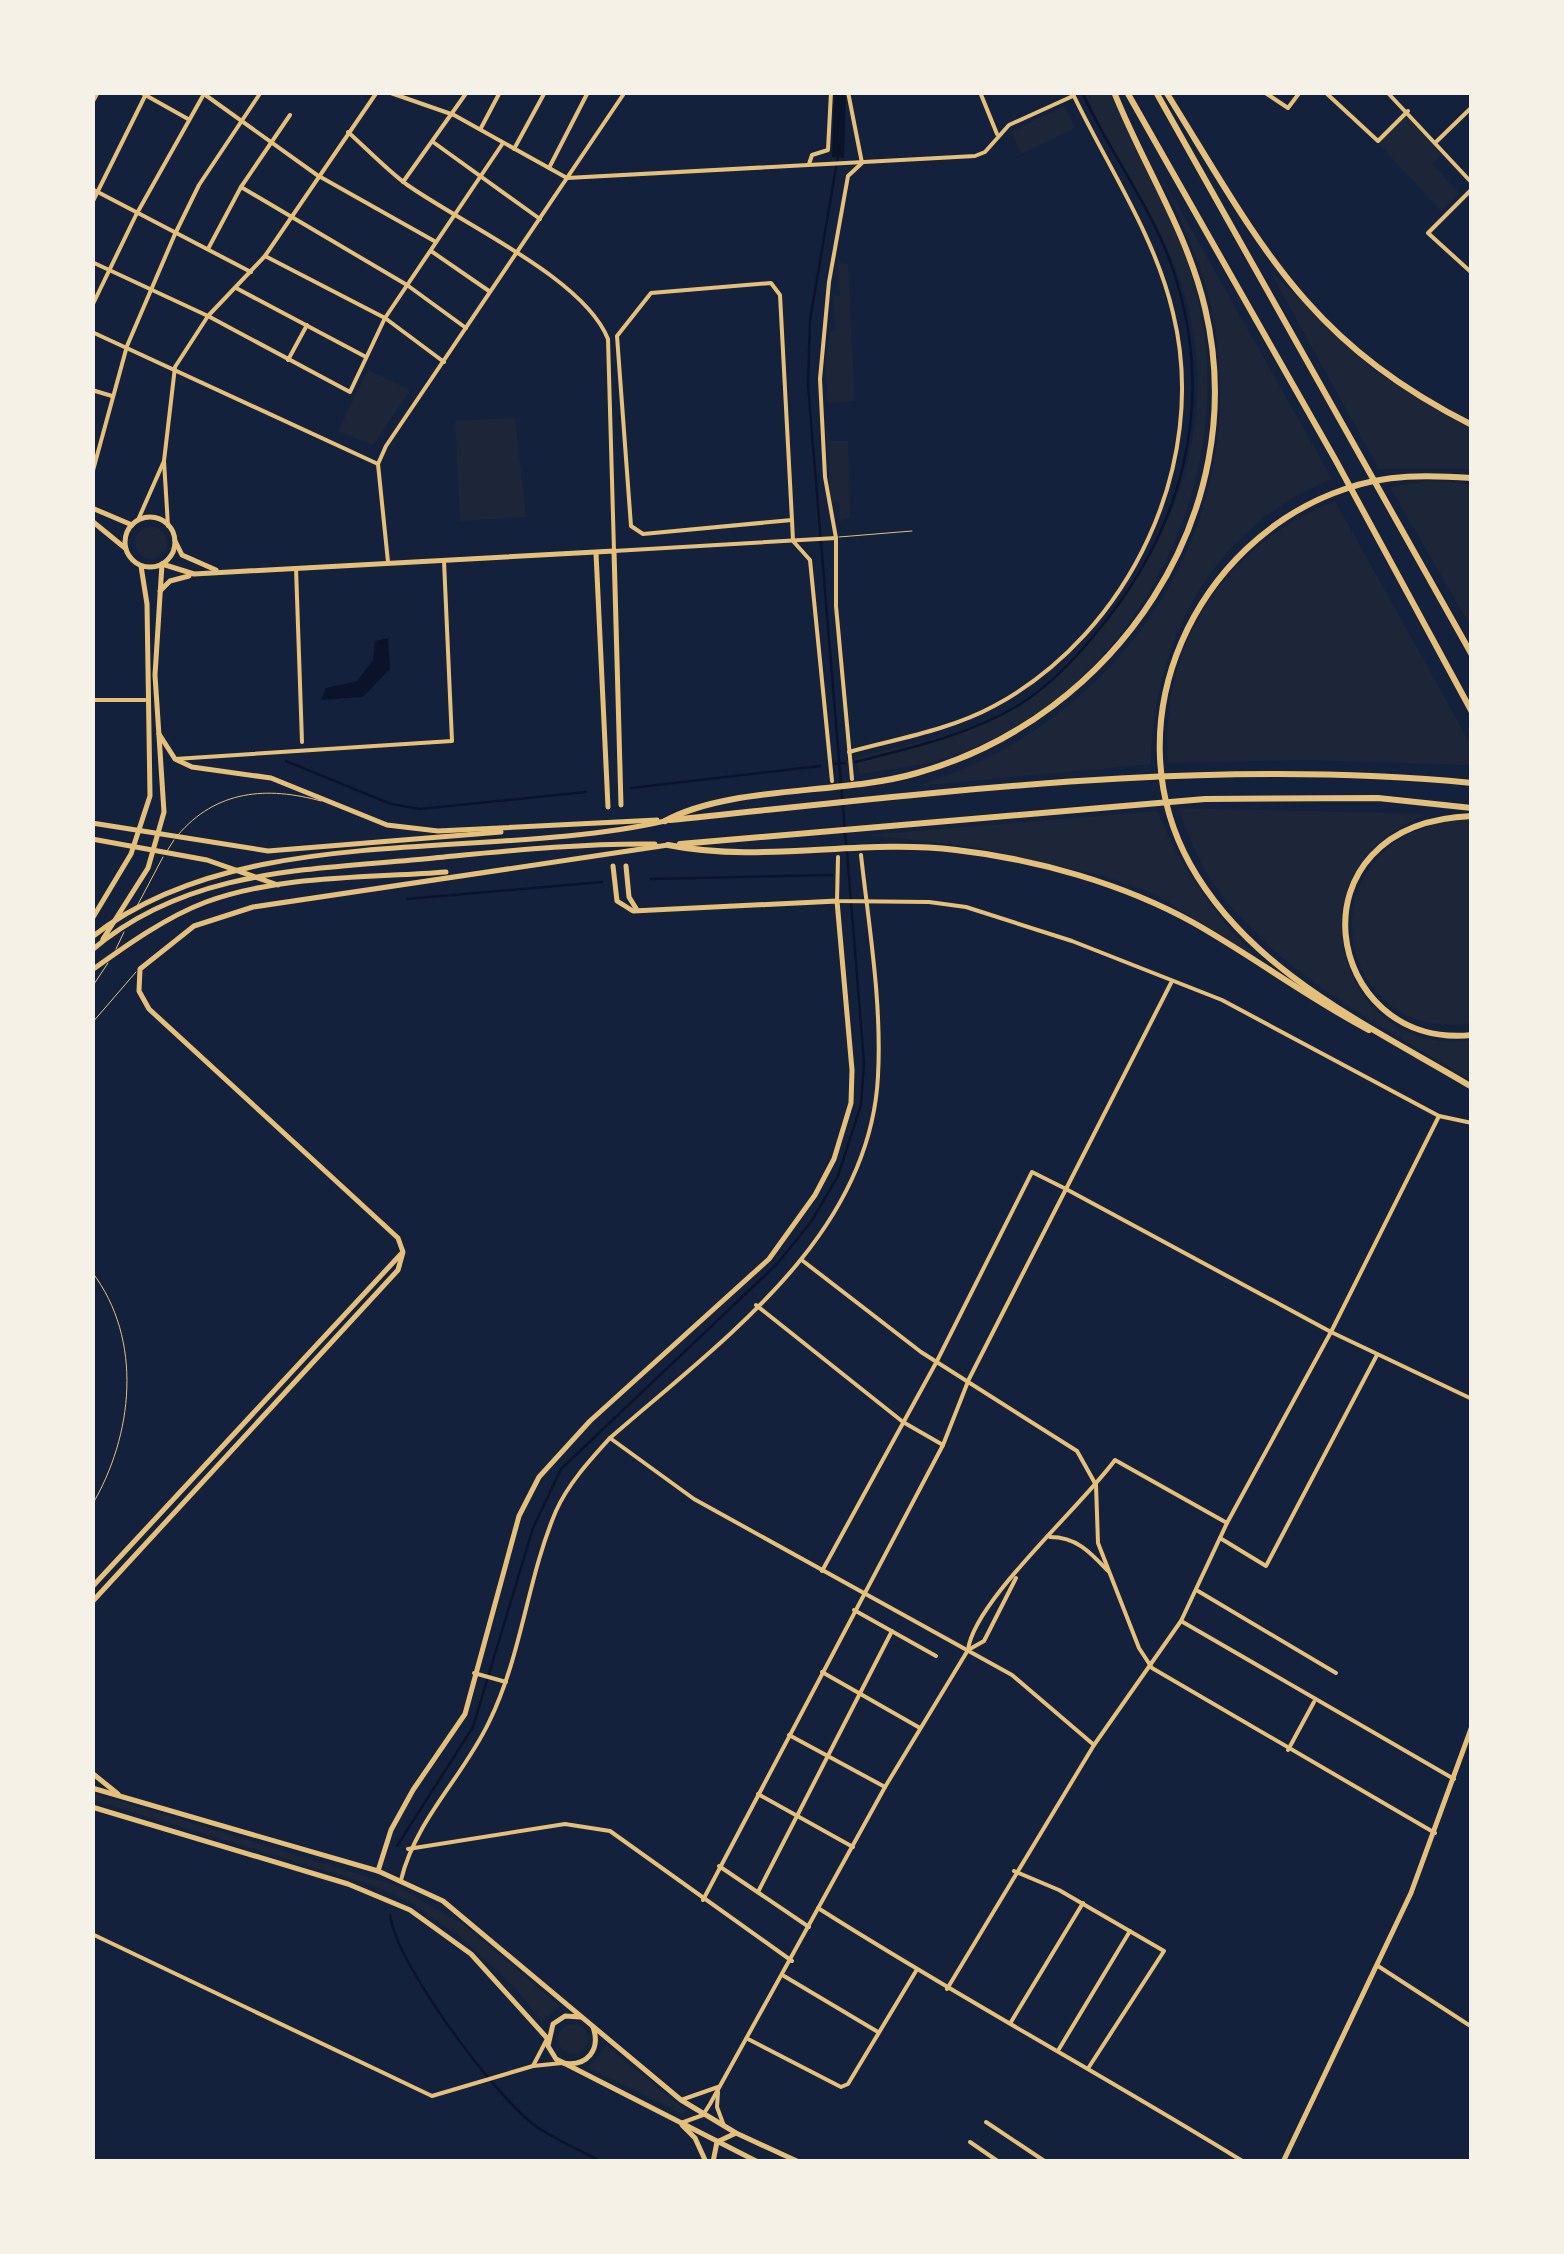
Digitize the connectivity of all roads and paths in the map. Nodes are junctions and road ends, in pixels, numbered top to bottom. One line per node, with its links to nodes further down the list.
1 (98, 92): 24 (street)
2 (261, 92): 29 (street)
3 (377, 92): 32 (street)
4 (388, 92): 27 (street)
5 (468, 92): 27 (street)
6 (500, 92): 31 (street)
7 (545, 92): 38 (street)
8 (588, 92): 41 (street)
9 (625, 92): 44 (street)
10 (830, 92): 40 (street)
11 (848, 92): 39 (street)
12 (980, 92): 33 (street)
13 (1114, 92): 125 (highway)
14 (1127, 92): 112 (highway)
15 (1156, 92): 109 (highway)
16 (1166, 92): 82 (highway)
17 (1264, 92): 18 (street)
18 (1300, 92)
19 (1324, 92): 26 (street)
20 (1388, 92): 26 (street)
21 (205, 93): 29 (street); 30 (street)
22 (144, 94): 30 (street); 48 (street)
23 (1073, 94): 33 (street); 115 (street)
24 (92, 103)
25 (1472, 108): 36 (street)
26 (1408, 111): 36 (street)
27 (454, 115): 31 (street); 35 (street)
28 (290, 116): 34 (street)
29 (242, 119): 34 (street); 54 (street)
30 (190, 120): 50 (street)
31 (480, 130): 37 (street)
32 (348, 132): 42 (street); 45 (street)
33 (998, 136): 39 (street)
34 (274, 140): 42 (street); 47 (street)
35 (433, 142): 43 (street); 45 (street)
36 (1436, 142): 46 (street)
37 (503, 143): 38 (street); 43 (street)
38 (514, 149): 41 (street)
39 (862, 163): 40 (street); 95 (street)
40 (809, 164): 44 (street)
41 (548, 168): 44 (street)
42 (318, 175): 52 (street); 55 (street)
43 (481, 178): 51 (street); 53 (street)
44 (567, 178): 53 (street)
45 (403, 182): 51 (street)
46 (1472, 186): 63 (street)
47 (241, 188): 52 (street); 56 (street)
48 (95, 191): 49 (street); 50 (street)
49 (92, 202)
50 (136, 215): 54 (street); 61 (street)
51 (454, 216): 55 (street); 58 (street)
52 (289, 218): 59 (street); 64 (street)
53 (540, 220): 58 (street)
54 (175, 234): 56 (street); 66 (street)
55 (437, 243): 57 (street)
56 (208, 250): 62 (street)
57 (432, 251): 64 (street); 67 (street)
58 (516, 255): 67 (street); 99 (street)
59 (265, 256): 62 (street); 71 (street)
60 (92, 262): 61 (street)
61 (109, 270): 66 (street); 68 (street)
62 (251, 272): 65 (street)
63 (1472, 273)
64 (407, 285): 71 (street); 73 (street)
65 (236, 288): 70 (street); 72 (street)
66 (153, 290): 70 (street); 75 (street)
67 (490, 293): 73 (street)
68 (94, 298): 69 (street)
69 (92, 306)
70 (208, 316): 77 (street); 79 (street)
71 (385, 318): 76 (street); 78 (street)
72 (308, 324): 76 (street); 77 (street)
73 (467, 328): 78 (street)
74 (92, 332): 75 (street)
75 (126, 346): 79 (street); 81 (street)
76 (366, 357): 77 (street)
77 (288, 360)
78 (444, 362): 86 (street)
79 (176, 367): 85 (street); 86 (street)
80 (92, 390): 81 (street)
81 (114, 397): 84 (street)
82 (1472, 425)
83 (92, 438): 84 (street)
84 (102, 441): 87 (street)
85 (164, 461): 92 (street); 93 (street)
86 (378, 464): 102 (street)
87 (92, 474)
88 (1472, 478): 148 (highway)
89 (92, 508): 92 (main road)
90 (792, 520): 90 (street); 96 (street)
91 (92, 521): 98 (main road)
92 (135, 522): 93 (main road); 98 (main road)
93 (168, 526): 97 (main road)
94 (912, 531): 95 (lane)
95 (836, 538): 96 (street); 115 (street)
96 (793, 540): 99 (street); 118 (street)
97 (174, 541): 103 (main road); 106 (main road)
98 (126, 548): 104 (main road)
99 (614, 551): 100 (main road); 121 (main road)
100 (596, 553): 101 (main road); 122 (main road)
101 (444, 561): 102 (main road); 116 (street)
102 (388, 562): 105 (main road)
103 (162, 564): 104 (main road); 107 (main road); 108 (main road)
104 (141, 566): 111 (main road)
105 (296, 568): 106 (main road); 114 (street)
106 (219, 571): 107 (main road)
107 (194, 574): 108 (main road)
108 (158, 594): 113 (main road)
109 (1472, 655)
110 (92, 700): 111 (street)
111 (145, 700): 139 (main road)
112 (1472, 712)
113 (159, 734): 116 (main road); 141 (main road)
114 (302, 742)
115 (849, 752): 117 (street)
116 (175, 759): 120 (main road)
117 (852, 778)
118 (832, 780)
119 (1470, 783): 125 (highway)
120 (320, 801): 127 (main road); 145 (lane)
121 (621, 805)
122 (608, 806)
123 (1472, 808): 129 (highway)
124 (1472, 816): 147 (highway)
125 (665, 821): 127 (main road); 140 (main road)
126 (92, 822): 127 (main road)
127 (514, 828)
128 (92, 839): 135 (main road)
129 (668, 845): 134 (main road); 141 (main road); 148 (highway)
130 (862, 855): 136 (street)
131 (838, 857): 137 (street)
132 (612, 866): 138 (main road)
133 (626, 866): 138 (main road)
134 (488, 868): 135 (main road); 142 (main road)
135 (288, 886): 143 (main road)
136 (866, 899): 137 (street); 144 (street); 154 (street)
137 (837, 901): 138 (main road); 184 (main road)
138 (639, 911)
139 (92, 919)
140 (92, 937)
141 (92, 952)
142 (140, 969): 146 (lane); 153 (main road)
143 (92, 970)
144 (1171, 983): 150 (street); 152 (street)
145 (92, 987)
146 (92, 1023)
147 (1472, 1035)
148 (1439, 1067): 149 (highway)
149 (1472, 1086)
150 (1439, 1116): 151 (street); 157 (street)
151 (1472, 1122)
152 (1066, 1189): 157 (street); 159 (street); 160 (street)
153 (403, 1252): 173 (main road); 176 (main road)
154 (802, 1260): 156 (street); 159 (street)
155 (92, 1272): 166 (lane)
156 (756, 1306): 162 (street); 163 (street)
157 (1331, 1332): 158 (street); 167 (street)
158 (1377, 1355): 161 (street); 169 (street)
159 (937, 1361): 160 (street); 162 (street)
160 (969, 1379): 164 (street); 165 (street)
161 (1472, 1399)
162 (904, 1422): 164 (street); 170 (street)
163 (610, 1438): 170 (street); 186 (street)
164 (943, 1445): 175 (street)
165 (1096, 1486): 167 (street); 168 (street); 172 (street)
166 (92, 1505)
167 (1227, 1523): 169 (street)
168 (1050, 1536): 171 (street); 172 (street)
169 (1220, 1538): 174 (street)
170 (822, 1571): 175 (street)
171 (1018, 1573): 180 (street); 180 (street)
172 (1113, 1577): 182 (street)
173 (92, 1587)
174 (1196, 1590): 178 (street); 185 (street)
175 (862, 1594): 177 (street); 180 (street)
176 (92, 1602)
177 (854, 1610): 179 (street); 183 (street)
178 (1181, 1621): 182 (street); 188 (street)
179 (892, 1632): 181 (street); 187 (street)
180 (968, 1650): 189 (street); 192 (street)
181 (936, 1656)
182 (1152, 1668): 192 (street); 193 (street)
183 (822, 1672): 187 (street); 191 (street)
184 (474, 1673): 186 (street); 207 (main road)
185 (1336, 1673)
186 (506, 1682): 205 (street)
187 (860, 1694): 189 (street); 194 (street)
188 (1314, 1702): 193 (street); 196 (street)
189 (920, 1728): 198 (street)
190 (1471, 1728): 196 (main road)
191 (789, 1735): 194 (street); 199 (street)
192 (1094, 1745): 208 (street)
193 (1288, 1750): 203 (street)
194 (828, 1756): 198 (street); 202 (street)
195 (92, 1773): 200 (main road)
196 (1454, 1779): 203 (main road)
197 (92, 1788): 200 (main road)
198 (885, 1788): 204 (street)
199 (758, 1794): 202 (street); 206 (street)
200 (130, 1800): 207 (main road)
201 (92, 1806): 226 (main road)
202 (798, 1816): 204 (street); 210 (street)
203 (1435, 1833): 218 (main road)
204 (853, 1847): 213 (street)
205 (408, 1849): 209 (street); 211 (street)
206 (719, 1866): 210 (street); 211 (street)
207 (378, 1871): 209 (main road)
208 (1014, 1871): 212 (street); 221 (street)
209 (401, 1880): 222 (main road)
210 (758, 1892): 214 (street)
211 (703, 1900): 217 (street)
212 (1082, 1903): 215 (street); 223 (street)
213 (818, 1908): 214 (street); 219 (street)
214 (809, 1927): 217 (street)
215 (1130, 1931): 228 (street); 231 (street)
216 (92, 1934): 230 (street)
217 (792, 1962): 220 (street)
218 (1378, 1966): 224 (street); 247 (main road)
219 (916, 1971): 221 (street); 225 (street)
220 (784, 1976): 225 (street); 227 (street)
221 (946, 1988): 223 (street)
222 (587, 2020): 226 (main road); 229 (main road); 233 (main road)
223 (1011, 2022): 228 (street)
224 (1472, 2027)
225 (880, 2033): 227 (street)
226 (547, 2038): 229 (main road); 230 (street)
227 (747, 2038): 232 (street)
228 (1059, 2049): 231 (street)
229 (563, 2063): 230 (street); 236 (main road)
230 (533, 2066)
231 (1089, 2067): 246 (street)
232 (718, 2087): 233 (street); 234 (street); 237 (street)
233 (680, 2100): 234 (main road)
234 (703, 2114): 236 (street); 237 (main road)
235 (986, 2122): 245 (street)
236 (680, 2123): 239 (main road); 241 (main road)
237 (724, 2127): 238 (main road)
238 (736, 2134): 239 (main road); 243 (main road)
239 (717, 2142): 241 (main road); 242 (main road)
240 (970, 2142): 244 (street)
241 (710, 2162)
242 (758, 2162)
243 (799, 2162)
244 (999, 2162)
245 (1046, 2162)
246 (1244, 2162)
247 (1282, 2162)

